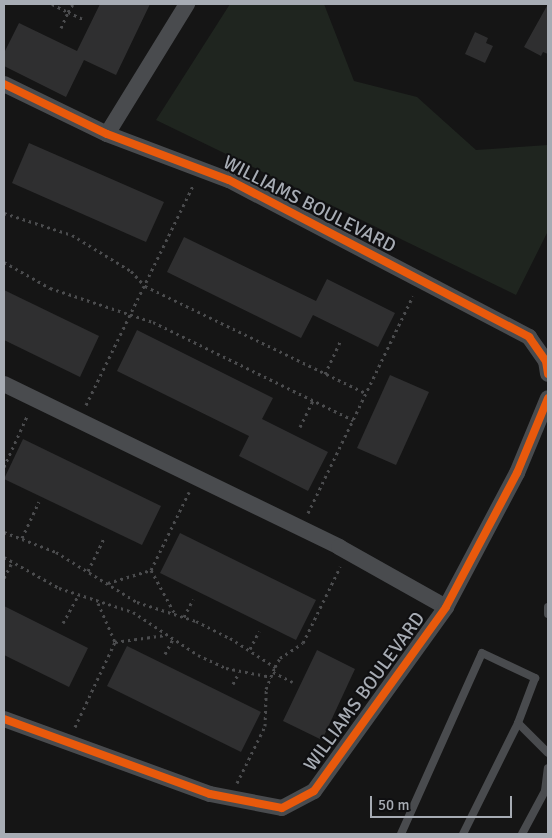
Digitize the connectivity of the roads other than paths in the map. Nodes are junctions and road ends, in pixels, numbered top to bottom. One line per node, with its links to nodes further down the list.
1 (187, 4): 3 (street)
2 (4, 84): 3 (street, WILLIAMS BOULEVARD)
3 (107, 134): 4 (street, WILLIAMS BOULEVARD)
4 (548, 374)
5 (4, 384): 7 (street, WILLIAMS BOULEVARD)
6 (548, 398): 7 (street, WILLIAMS BOULEVARD)
7 (446, 607): 10 (street, WILLIAMS BOULEVARD)
8 (548, 607): 9 (lane)
9 (548, 614)
10 (4, 719)
11 (518, 723): 12 (lane); 15 (lane); 16 (lane)
12 (548, 753)
13 (548, 768): 14 (lane)
14 (546, 791): 17 (lane)
15 (401, 834)
16 (463, 834)
17 (522, 834)

